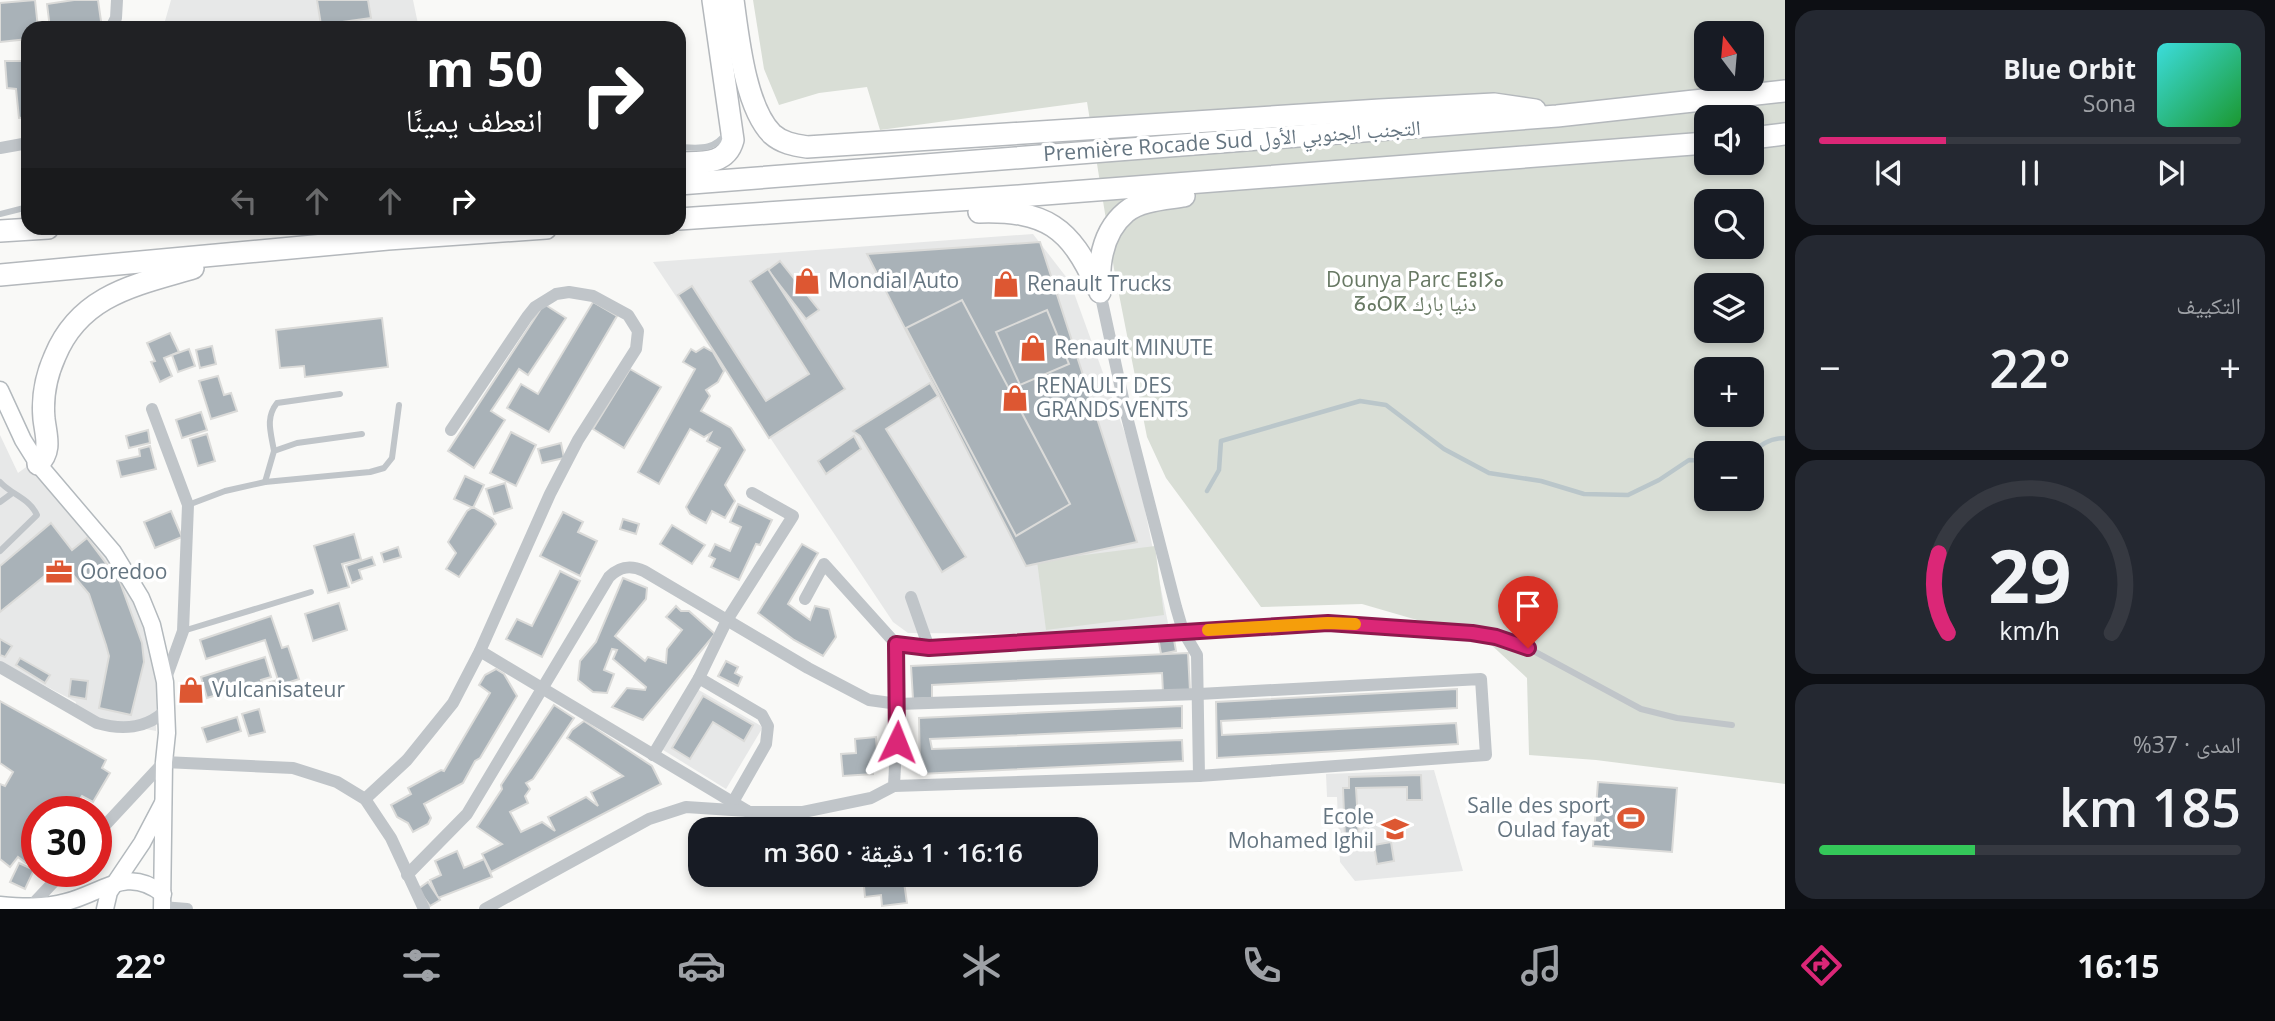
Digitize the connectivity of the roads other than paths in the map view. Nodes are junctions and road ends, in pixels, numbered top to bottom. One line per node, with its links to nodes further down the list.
1 (117, 0): 4 (street)
2 (713, 0): 7 (highway)
3 (733, 0): 6 (highway)
4 (114, 21)
5 (1785, 91): 6 (highway, Première Rocade Sud التجنب الجنوبي الأول)
6 (1557, 116): 16 (highway, Première Rocade Sud التجنب الجنوبي الأول)
7 (731, 124): 12 (lane); 15 (highway)
8 (1785, 134): 9 (highway)
9 (1764, 137)
10 (21, 144): 13 (street)
11 (1694, 144): 14 (highway, Première Rocade Sud التجنب الجنوبي الأول)
12 (686, 147)
13 (0, 148)
14 (1625, 149): 19 (highway, Première Rocade Sud التجنب الجنوبي الأول); 26 (highway)
15 (686, 163)
16 (686, 183)
17 (21, 209): 18 (lane)
18 (0, 214)
19 (686, 219)
20 (686, 219): 26 (highway)
21 (21, 230): 22 (highway)
22 (0, 231)
23 (445, 235): 24 (highway)
24 (238, 255): 25 (highway); 34 (highway)
25 (0, 275)
26 (1100, 292): 47 (street)
27 (0, 390): 34 (main road)
28 (340, 394): 33 (lane)
29 (399, 405): 36 (lane)
30 (152, 409): 40 (street)
31 (451, 430): 50 (street)
32 (362, 435): 33 (lane)
33 (274, 451): 36 (lane)
34 (38, 464): 53 (main road)
35 (0, 482): 38 (lane)
36 (265, 482): 40 (lane)
37 (752, 493): 45 (street)
38 (11, 494): 39 (lane); 41 (lane)
39 (0, 502)
40 (188, 505): 46 (street)
41 (0, 551)
42 (311, 593): 46 (lane)
43 (911, 597): 49 (street)
44 (805, 599): 48 (street)
45 (727, 620): 52 (street); 54 (street); 56 (street)
46 (183, 631): 53 (street)
47 (1184, 631): 49 (street); 55 (street); 58 (lane)
48 (896, 644): 49 (street); 56 (street)
49 (929, 648)
50 (481, 651): 54 (street); 63 (street)
51 (0, 667): 57 (street)
52 (699, 678): 59 (street); 65 (street)
53 (165, 682): 57 (main road)
54 (543, 688): 59 (street); 68 (street)
55 (1199, 694): 56 (street); 61 (street); 61 (street)
56 (898, 704): 62 (street)
57 (166, 710): 60 (main road)
58 (1732, 725)
59 (653, 755): 65 (street)
60 (164, 762): 63 (street); 64 (main road); 67 (street)
61 (1199, 776): 62 (street)
62 (894, 786): 66 (street)
63 (365, 799): 68 (street)
64 (164, 801): 69 (main road); 71 (main road)
65 (733, 802): 66 (street)
66 (749, 811): 77 (street)
67 (112, 818)
68 (407, 875): 76 (street)
69 (115, 883): 71 (main road); 73 (main road); 74 (main road)
70 (49, 887): 73 (street)
71 (163, 903): 75 (street)
72 (0, 905): 73 (main road)
73 (30, 907)
74 (105, 909)
75 (187, 909)
76 (424, 909)
77 (485, 909)

